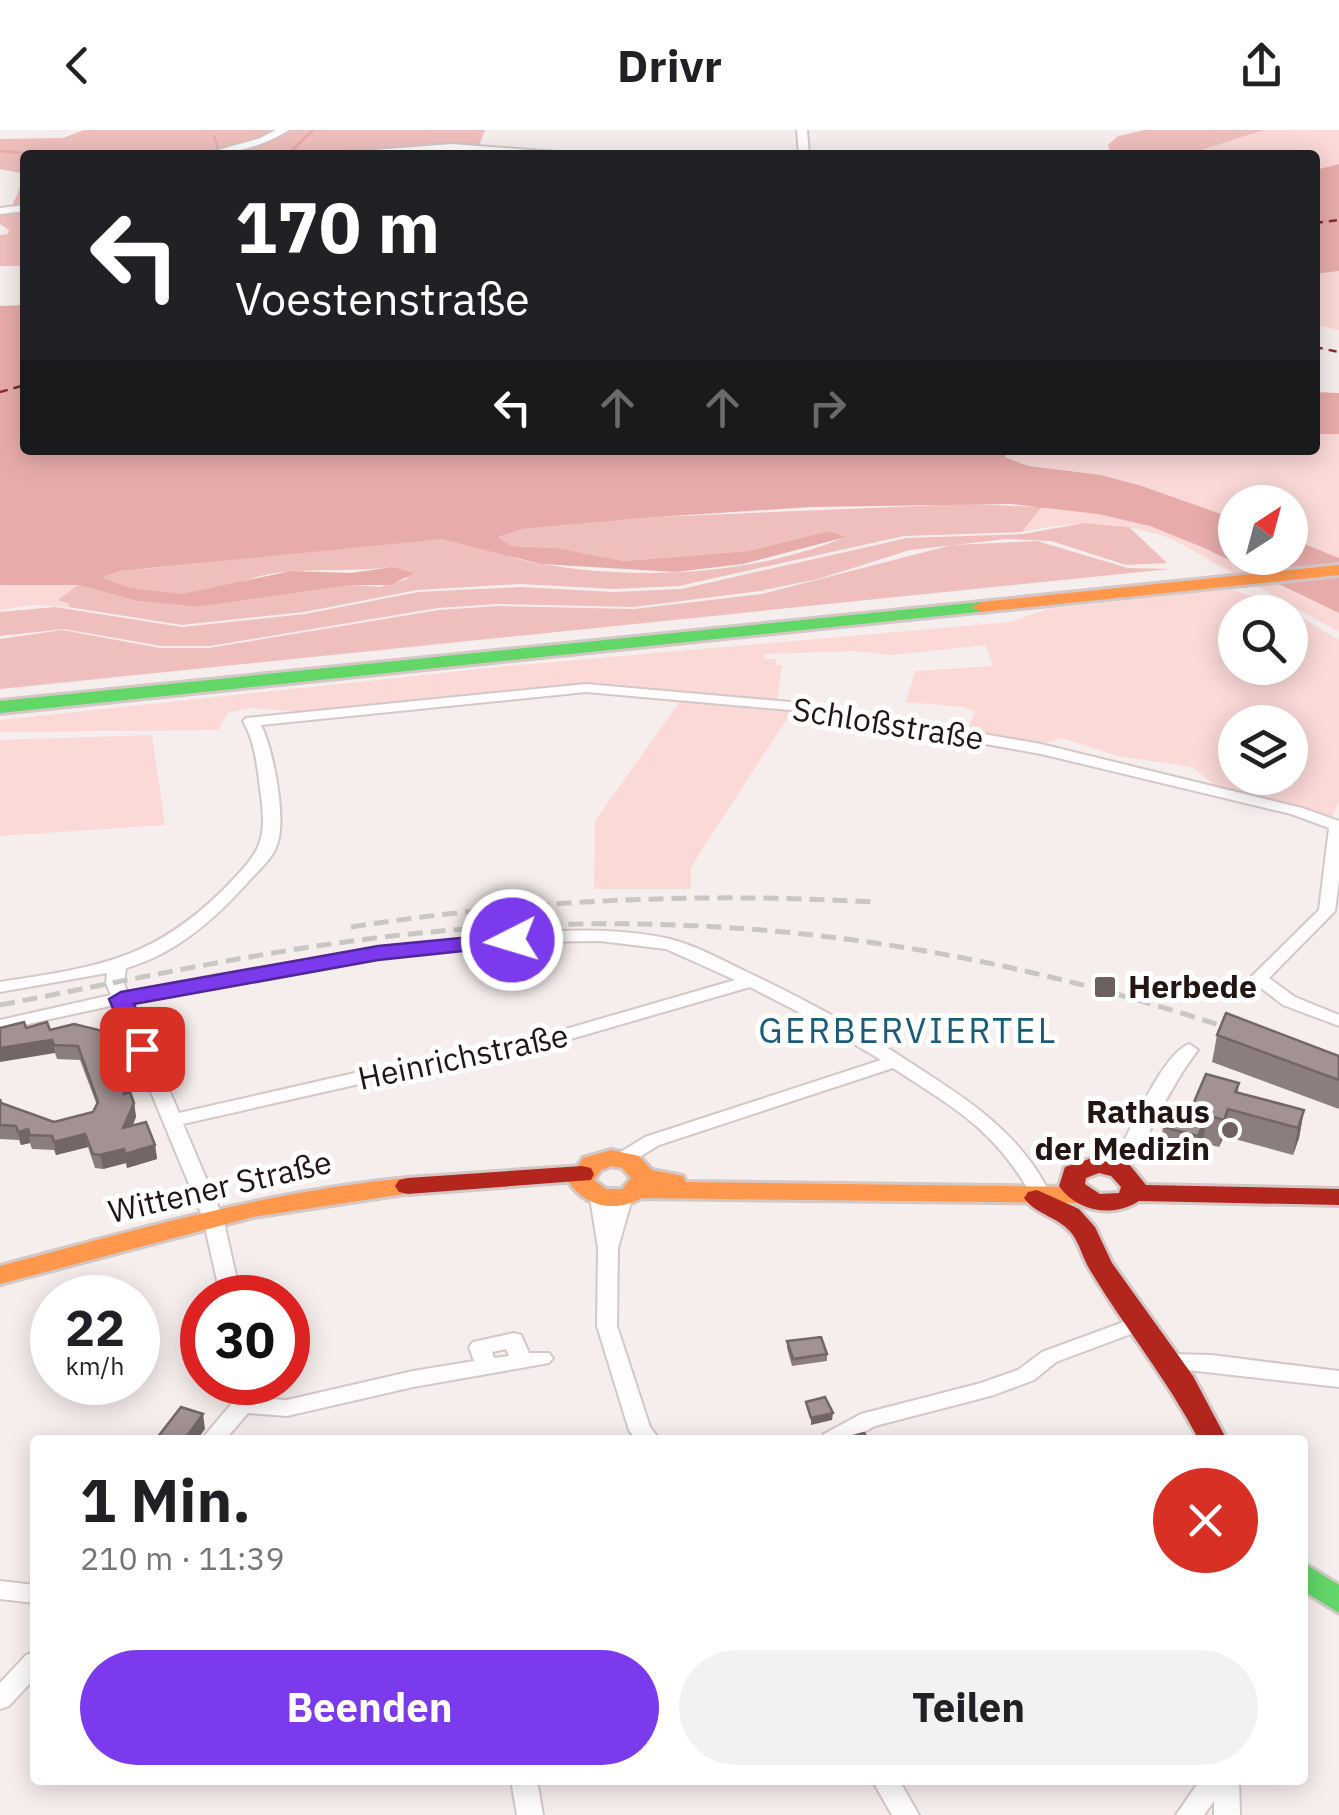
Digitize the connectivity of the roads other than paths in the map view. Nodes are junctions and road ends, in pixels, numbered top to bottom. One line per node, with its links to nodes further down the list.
1 (284, 130): 2 (street)
2 (224, 150)
3 (413, 150): 4 (street)
4 (491, 150)
5 (1339, 560): 7 (main road)
6 (1339, 570): 7 (main road)
7 (1117, 587): 8 (main road); 9 (main road)
8 (0, 696)
9 (0, 707)
10 (117, 967): 12 (street); 13 (street); 14 (street, Schloßstraße)
11 (751, 981): 13 (street); 17 (street); 18 (street, Heinrichstraße)
12 (0, 987)
13 (121, 999): 15 (street); 18 (street)
14 (1339, 1021)
15 (0, 1025)
16 (1189, 1050): 20 (street)
17 (895, 1060): 19 (street); 22 (street)
18 (172, 1121): 25 (street)
19 (624, 1159): 21 (main road); 21 (main road, Wittener Straße)
20 (1128, 1180): 23 (main road); 23 (main road); 24 (main road)
21 (612, 1188): 22 (main road, Wittener Straße); 25 (main road, Wittener Straße); 36 (street)
22 (1033, 1190): 23 (main road, Wittener Straße); 26 (main road)
23 (1086, 1195): 26 (main road)
24 (1339, 1197)
25 (213, 1218): 27 (main road, Wittener Straße); 28 (street)
26 (1089, 1238): 29 (main road)
27 (0, 1275)
28 (225, 1275)
29 (1140, 1323): 31 (main road); 37 (street)
30 (532, 1360): 33 (street)
31 (1169, 1362): 32 (street); 38 (main road)
32 (1339, 1379)
33 (310, 1403)
34 (238, 1405): 35 (street)
35 (216, 1435)
36 (644, 1435)
37 (841, 1435)
38 (1209, 1435)
39 (1308, 1578): 42 (main road)
40 (0, 1590): 41 (street)
41 (30, 1593)
42 (1339, 1601)
43 (30, 1667): 44 (street)
44 (0, 1699)
45 (525, 1785): 49 (street)
46 (888, 1785): 50 (street)
47 (1211, 1785): 51 (street)
48 (1226, 1785): 52 (street)
49 (530, 1815)
50 (906, 1815)
51 (1189, 1815)
52 (1227, 1815)

